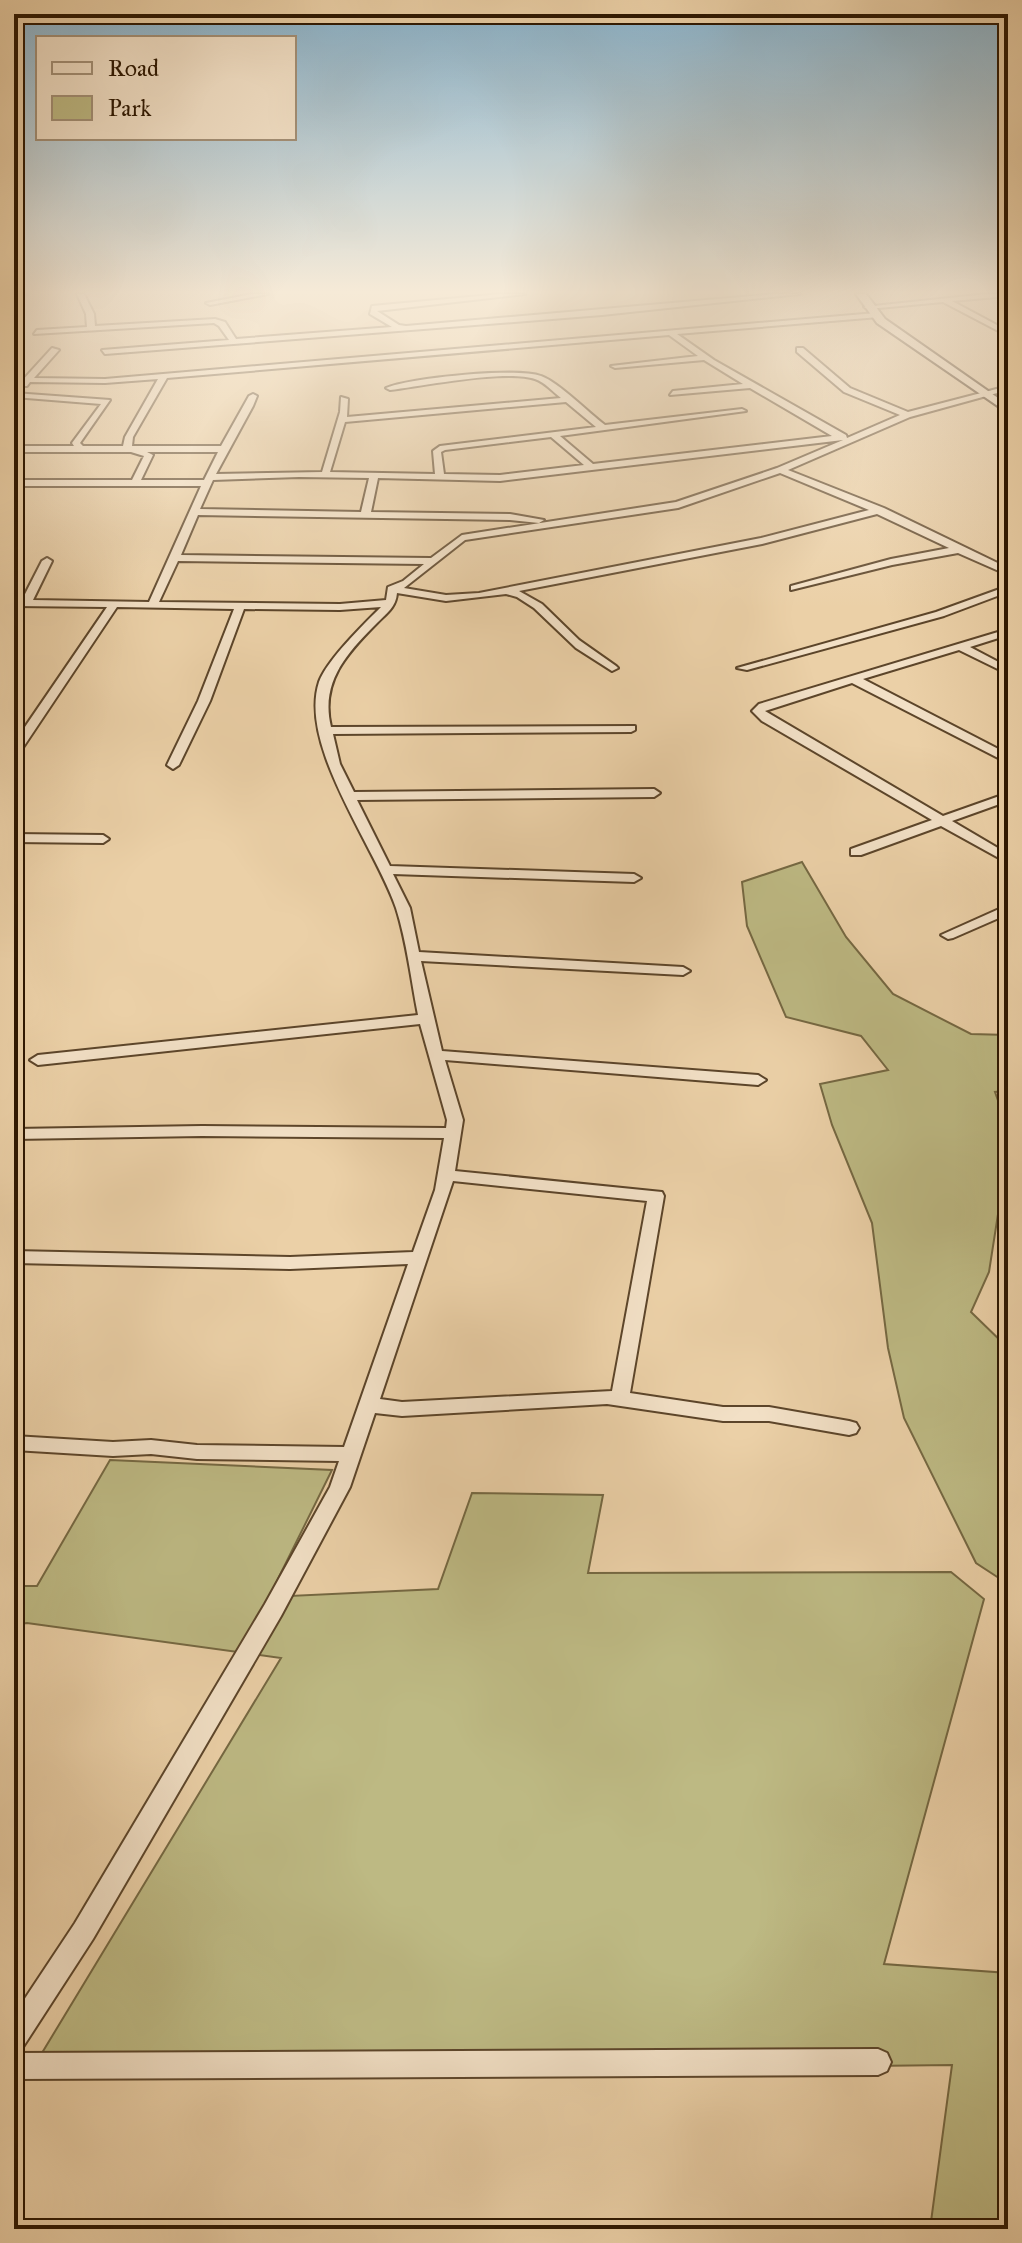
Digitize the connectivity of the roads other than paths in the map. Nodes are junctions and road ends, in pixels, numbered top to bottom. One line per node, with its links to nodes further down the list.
1 (73, 399): 15 (street)
2 (151, 399): 16 (street)
3 (252, 399): 18 (street)
4 (344, 399): 11 (street)
5 (775, 399): 14 (street)
6 (868, 399): 10 (street)
7 (968, 399): 10 (street)
8 (565, 400): 11 (street); 12 (street)
9 (742, 411): 12 (street)
10 (907, 415): 14 (street)
11 (342, 417): 21 (street)
12 (603, 428): 13 (street)
13 (553, 435): 19 (street); 23 (street)
14 (839, 438): 19 (street); 20 (street)
15 (80, 448): 16 (street); 17 (street)
16 (129, 448): 18 (street); 26 (street)
17 (14, 449)
18 (226, 449): 24 (street)
19 (591, 467): 23 (street)
20 (780, 470): 27 (street); 30 (street)
21 (325, 475): 22 (street); 24 (street)
22 (374, 476): 23 (street); 29 (street)
23 (440, 478)
24 (210, 480): 26 (street); 28 (street)
25 (14, 483): 26 (street)
26 (135, 484)
27 (881, 510): 31 (street); 39 (street)
28 (197, 512): 29 (street); 32 (street)
29 (365, 516): 30 (street)
30 (550, 524): 34 (street)
31 (957, 550): 35 (street); 36 (street)
32 (177, 558): 34 (street); 43 (street)
33 (47, 561): 41 (street)
34 (430, 561): 38 (street)
35 (1008, 572)
36 (795, 588)
37 (1008, 589): 48 (street)
38 (397, 591): 40 (street); 40 (street); 44 (street); 52 (street)
39 (526, 591): 40 (street); 47 (street)
40 (469, 597)
41 (20, 603): 42 (street)
42 (114, 604): 43 (street); 53 (street)
43 (152, 605): 44 (street)
44 (240, 606): 55 (street)
45 (1008, 632): 46 (street)
46 (961, 647): 49 (street); 50 (street)
47 (612, 668)
48 (743, 668)
49 (1008, 671)
50 (852, 678): 54 (street); 59 (street)
51 (631, 728): 52 (street)
52 (326, 731): 57 (street)
53 (14, 752)
54 (1008, 759)
55 (173, 765)
56 (654, 793): 57 (street)
57 (350, 796): 64 (street)
58 (1008, 797): 59 (street)
59 (949, 823): 62 (street); 63 (street)
60 (14, 838): 61 (street)
61 (103, 839)
62 (856, 852)
63 (1008, 859)
64 (386, 870): 65 (street); 68 (street)
65 (634, 878)
66 (1008, 909): 67 (street)
67 (948, 935)
68 (413, 956): 69 (street); 70 (street)
69 (683, 971)
70 (427, 1019): 71 (street); 72 (street)
71 (436, 1055): 73 (street); 74 (street)
72 (38, 1060)
73 (758, 1080)
74 (453, 1133): 75 (street); 76 (street)
75 (14, 1134)
76 (445, 1175): 78 (street); 79 (street)
77 (14, 1257): 78 (street)
78 (418, 1258): 80 (street)
79 (620, 1398): 80 (street); 81 (street)
80 (367, 1405): 83 (street)
81 (849, 1428)
82 (14, 1443): 83 (street)
83 (351, 1454): 84 (street)
84 (14, 2038)
85 (878, 2062): 86 (street)
86 (14, 2066)

